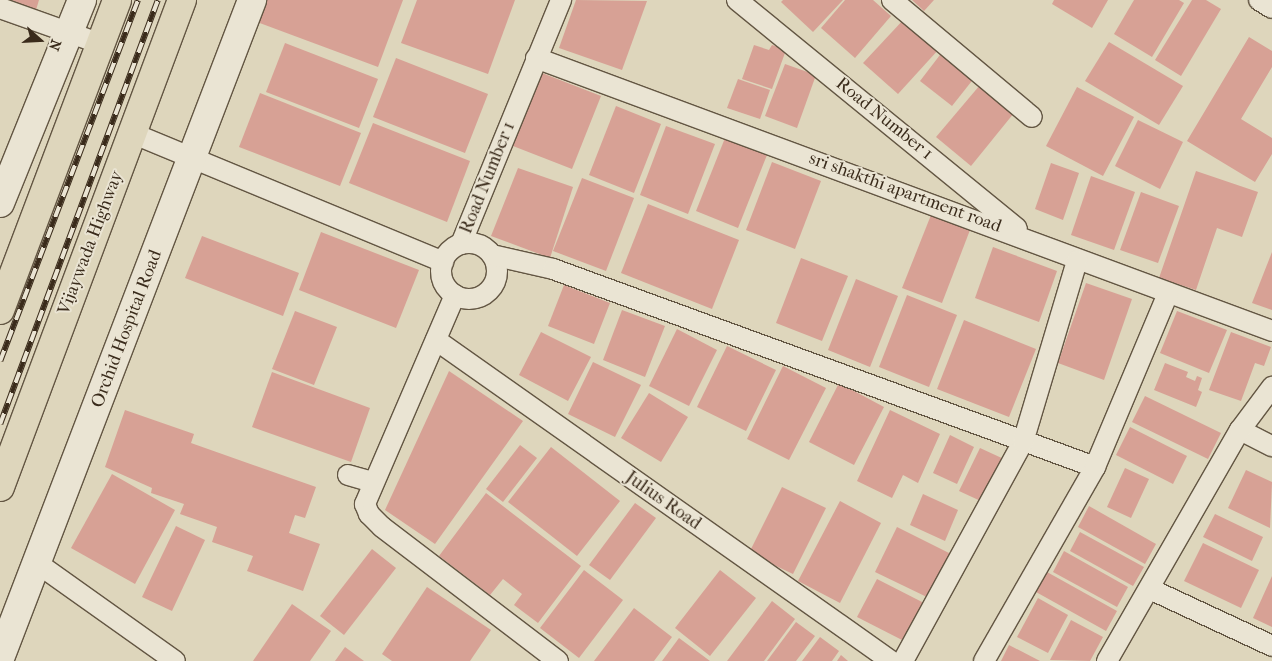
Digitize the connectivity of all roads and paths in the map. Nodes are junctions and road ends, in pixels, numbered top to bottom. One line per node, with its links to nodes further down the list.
1 (82, 0): 11 (street)
2 (117, 0): 12 (highway)
3 (182, 0): 15 (highway, Vijaywada Highway)
4 (252, 0): 16 (street, Orchid Hospital Road)
5 (561, 0): 13 (street, Road Number 1)
6 (737, 0): 18 (street, Road Number 1)
7 (892, 0): 14 (street)
8 (1259, 0): 10 (street)
9 (0, 8): 11 (street)
10 (1272, 8)
11 (69, 34): 12 (street); 17 (street)
12 (101, 44): 25 (highway)
13 (536, 58): 18 (street, sri shakthi apartment road); 19 (street, Road Number 1)
14 (1032, 118)
15 (132, 133): 16 (street); 35 (highway, Vijaywada Highway)
16 (192, 158): 22 (street); 36 (street, Orchid Hospital Road)
17 (0, 203)
18 (1030, 239): 21 (street, sri shakthi apartment road)
19 (461, 244): 20 (street); 22 (street)
20 (492, 255): 24 (street); 30 (street)
21 (1077, 261): 23 (street, sri shakthi apartment road); 30 (street)
22 (443, 262): 24 (street)
23 (1168, 293): 26 (street, sri shakthi apartment road); 32 (street)
24 (455, 295): 27 (street)
25 (0, 310)
26 (1272, 331)
27 (436, 340): 34 (street); 42 (street, Julius Road)
28 (1272, 387): 29 (street)
29 (1240, 430): 31 (street); 37 (street)
30 (1023, 442): 32 (street); 43 (street)
31 (1272, 446)
32 (1095, 467): 44 (street)
33 (348, 475): 34 (street)
34 (373, 482): 41 (street)
35 (0, 487)
36 (37, 563): 39 (street, Orchid Hospital Road); 40 (street)
37 (1150, 589): 38 (street); 45 (street)
38 (1272, 646)
39 (0, 658)
40 (175, 661)
41 (558, 661)
42 (891, 661)
43 (903, 661)
44 (984, 661)
45 (1107, 661)

